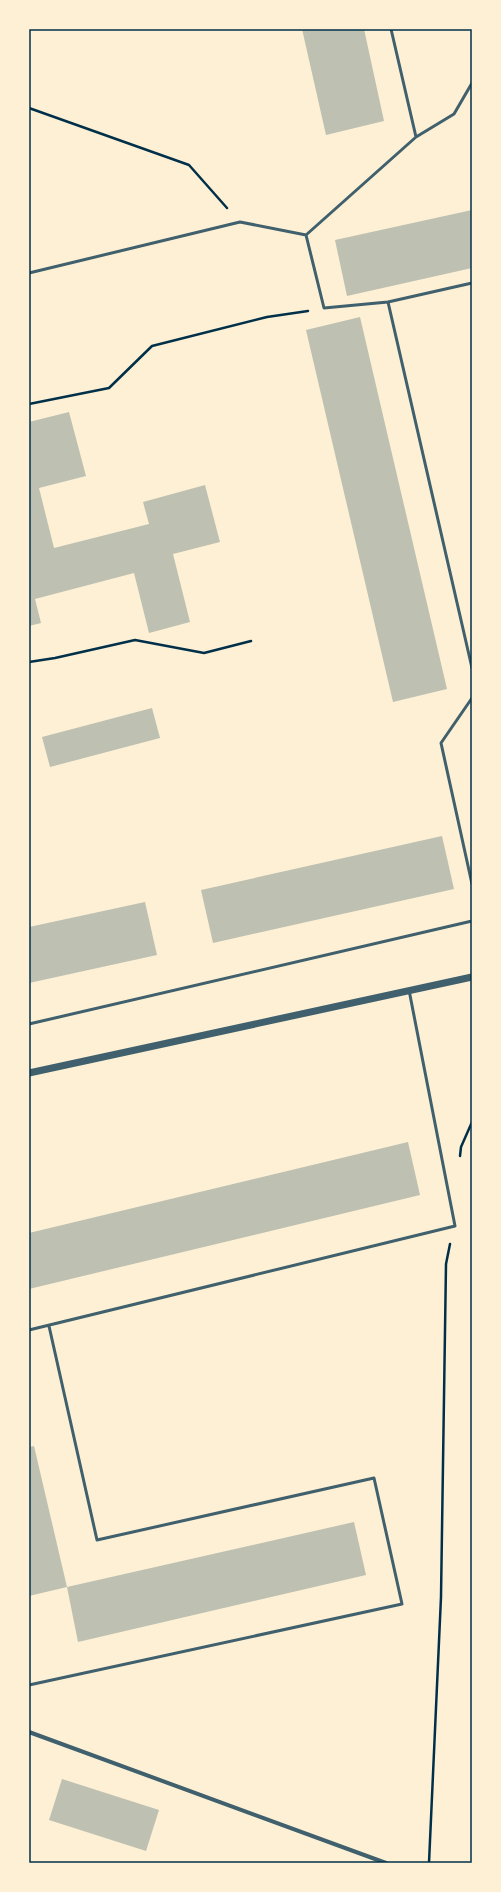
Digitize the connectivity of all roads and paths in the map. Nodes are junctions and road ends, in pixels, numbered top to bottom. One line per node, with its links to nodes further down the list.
1 (391, 29): 4 (lane)
2 (472, 83): 4 (lane)
3 (29, 108): 5 (path)
4 (416, 137): 6 (lane)
5 (240, 222): 6 (lane); 7 (lane)
6 (306, 235): 10 (lane)
7 (29, 273)
8 (472, 283): 9 (lane)
9 (388, 302): 10 (lane); 14 (lane)
10 (324, 308): 11 (path)
11 (29, 404)
12 (251, 641): 13 (path)
13 (29, 662)
14 (472, 668)
15 (472, 698): 16 (lane)
16 (472, 884)
17 (472, 921): 20 (lane)
18 (472, 977): 19 (street)
19 (409, 990): 21 (street); 24 (lane)
20 (29, 1024)
21 (29, 1073)
22 (472, 1122): 23 (path)
23 (460, 1162)
24 (455, 1226): 25 (lane); 30 (path)
25 (49, 1326): 26 (lane); 27 (lane)
26 (29, 1330)
27 (29, 1685)
28 (29, 1732): 29 (street)
29 (386, 1863)
30 (429, 1863)

